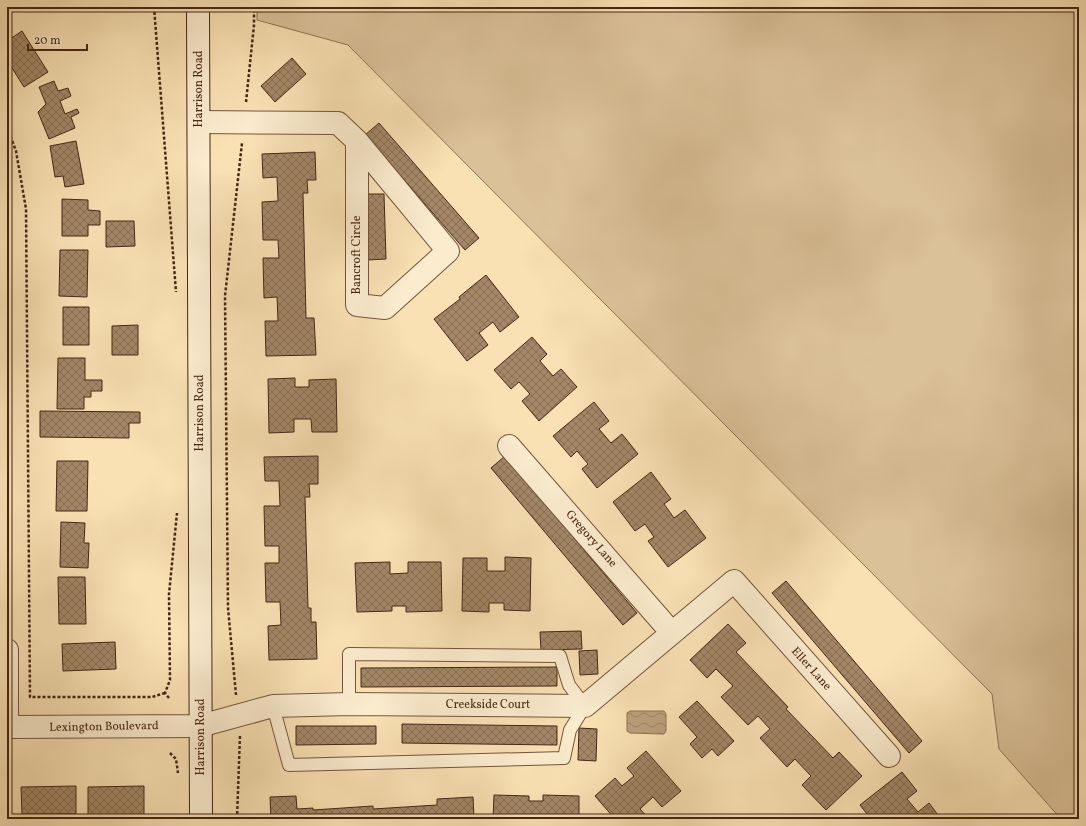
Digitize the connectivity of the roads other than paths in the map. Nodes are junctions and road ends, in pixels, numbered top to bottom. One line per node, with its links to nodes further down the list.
1 (198, 7): 2 (street, Harrison Road)
2 (199, 122): 3 (street, Bancroft Circle); 10 (street, Harrison Road)
3 (357, 141): 3 (street, Bancroft Circle)
4 (509, 446): 5 (street, Gregory Lane)
5 (672, 633): 9 (street); 12 (street, Eller Lane)
6 (7, 650): 11 (street)
7 (349, 704): 8 (street, Creekside Court); 9 (street, Creekside Court); 9 (lane)
8 (273, 706): 9 (lane); 10 (street, Creekside Court)
9 (585, 706)
10 (200, 726): 11 (street, Lexington Boulevard); 13 (street, Harrison Road)
11 (7, 727)
12 (889, 756)
13 (201, 819)

